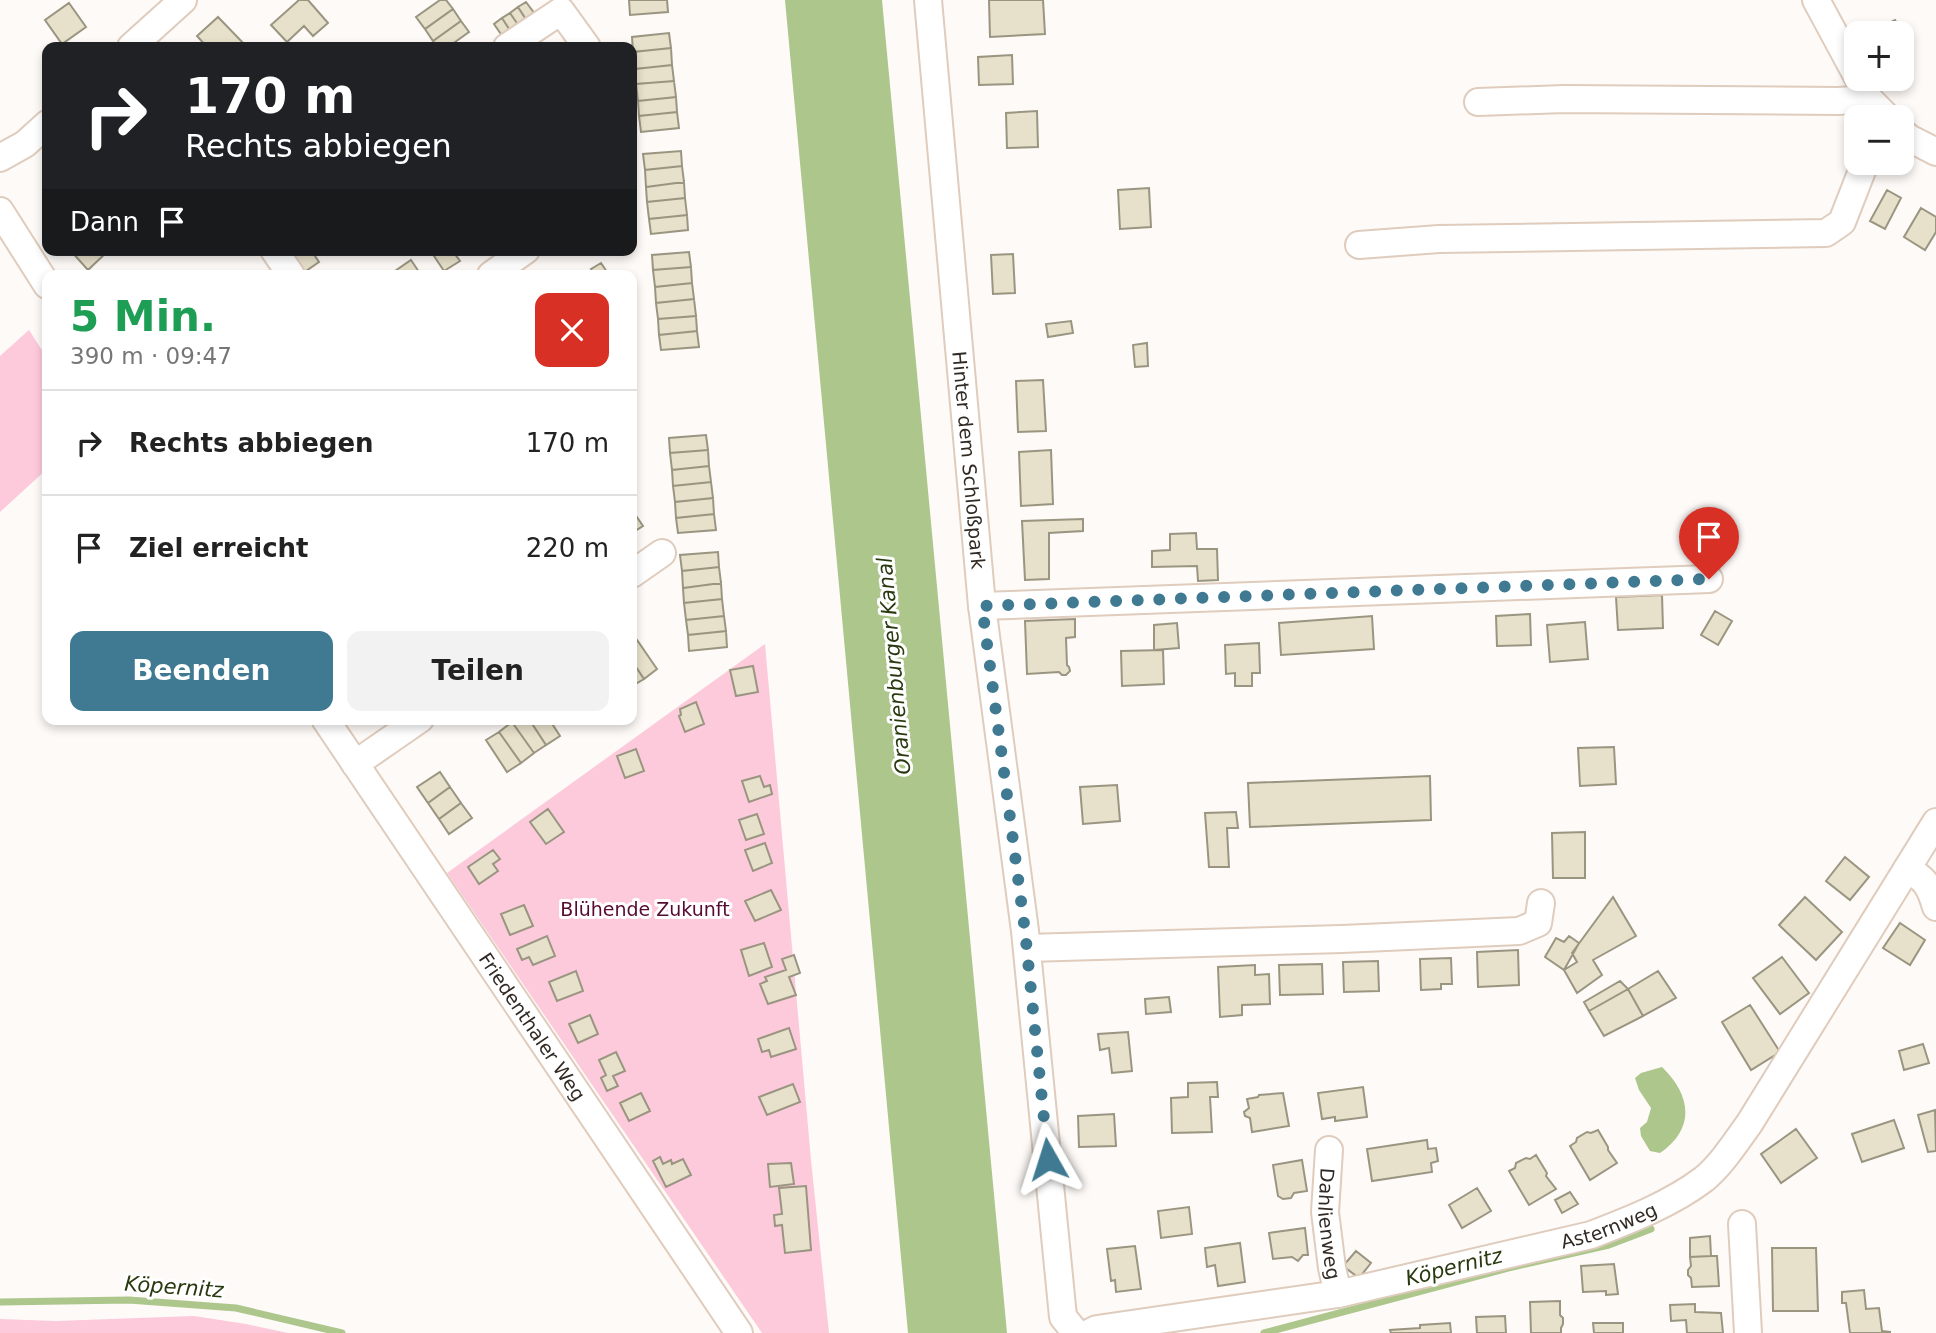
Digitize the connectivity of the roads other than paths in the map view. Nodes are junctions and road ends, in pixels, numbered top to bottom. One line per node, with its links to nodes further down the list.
1 (183, 0): 4 (street)
2 (928, 0): 22 (street, Hinter dem Schloßpark)
3 (1816, 0): 7 (street)
4 (137, 42)
5 (514, 42): 6 (street)
6 (583, 42)
7 (1868, 93): 8 (street)
8 (1478, 102)
9 (42, 129): 12 (street)
10 (1914, 141): 11 (street)
11 (1936, 152)
12 (0, 159)
13 (1860, 175): 15 (street)
14 (0, 211): 18 (street)
15 (1359, 245)
16 (518, 256): 17 (street)
17 (498, 270)
18 (42, 277)
19 (662, 553): 20 (street)
20 (637, 570)
21 (1709, 579): 22 (street)
22 (982, 606): 30 (street, Hinter dem Schloßpark)
23 (329, 725): 25 (street, Friedenthaler Weg)
24 (412, 725): 25 (street)
25 (355, 764): 34 (street, Friedenthaler Weg)
26 (1936, 822): 27 (street, Asternweg)
27 (1907, 869): 29 (street); 33 (street, Asternweg)
28 (1541, 903): 30 (street)
29 (1936, 907)
30 (1027, 948): 35 (street, Hinter dem Schloßpark)
31 (1329, 1150): 33 (street, Dahlienweg)
32 (1742, 1224): 37 (street)
33 (1338, 1294): 36 (street, Asternweg)
34 (738, 1333)
35 (1076, 1333)
36 (1089, 1333)
37 (1748, 1333)

